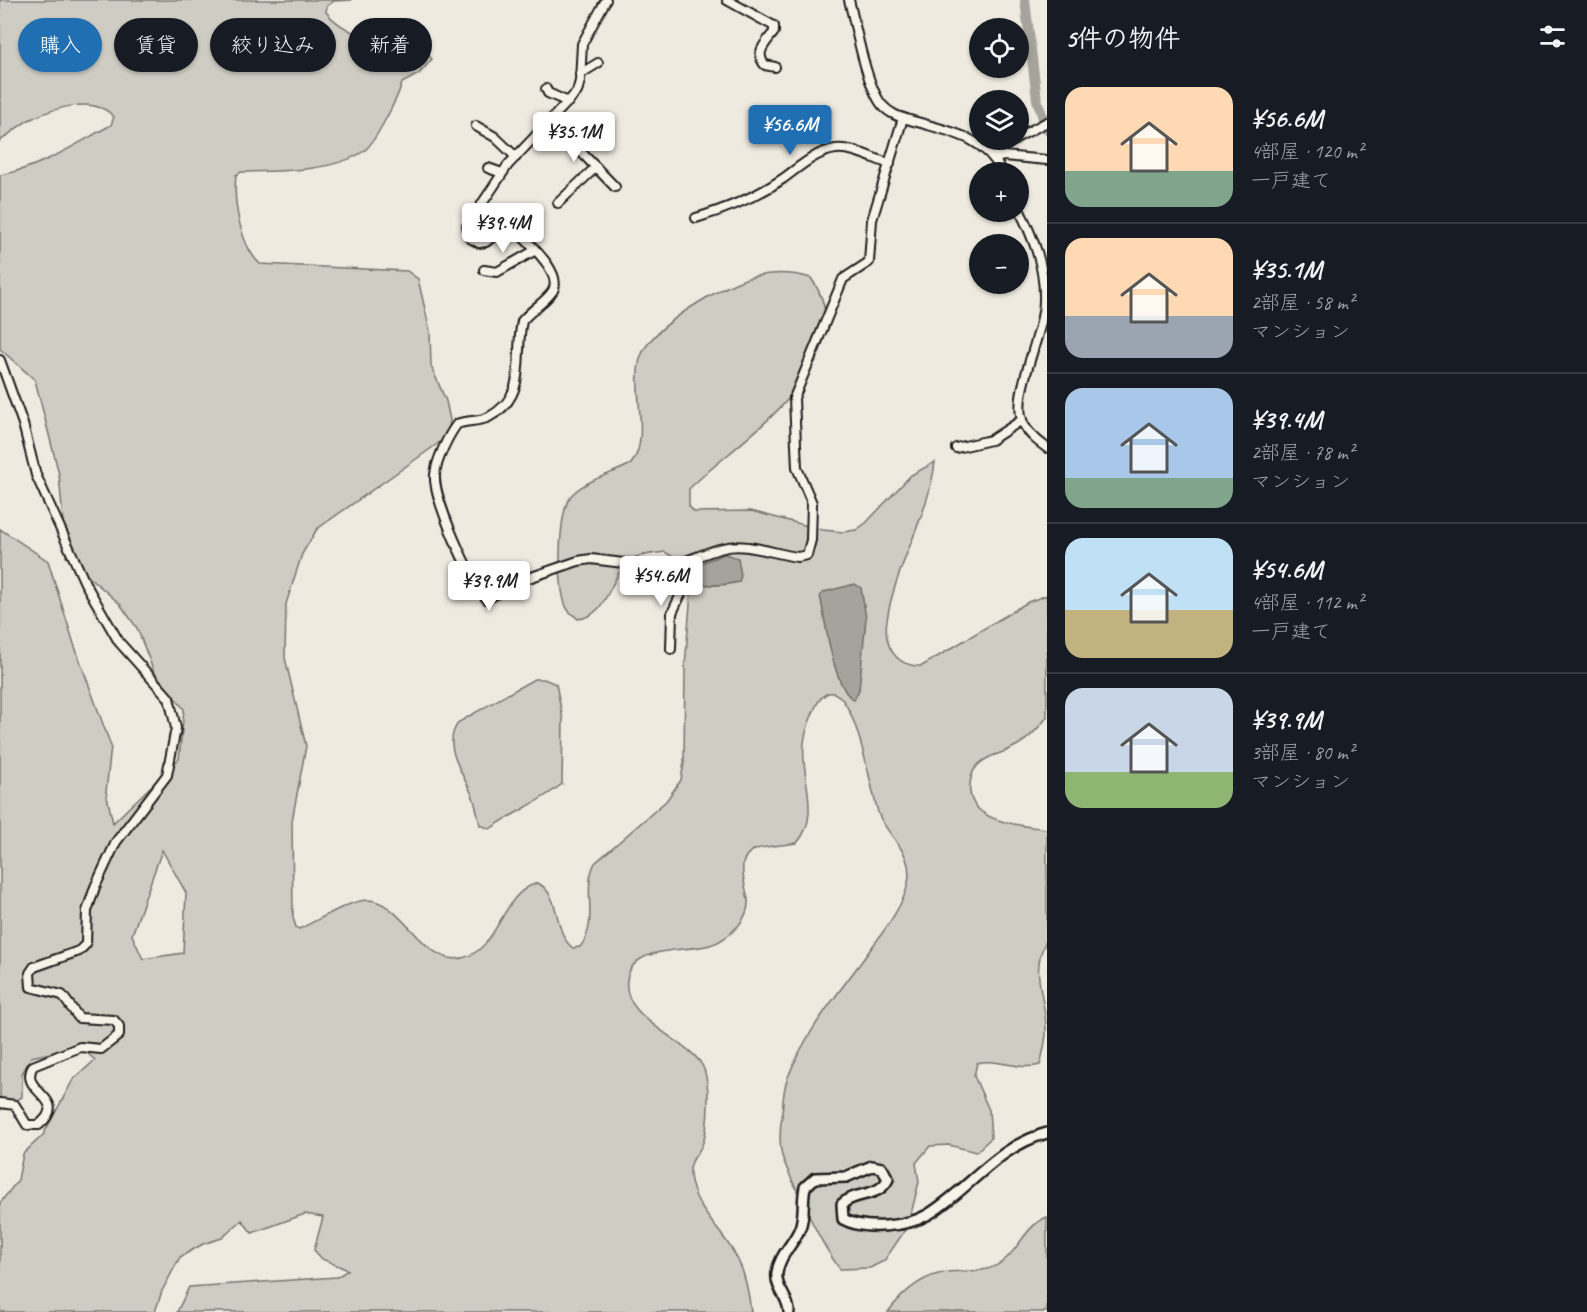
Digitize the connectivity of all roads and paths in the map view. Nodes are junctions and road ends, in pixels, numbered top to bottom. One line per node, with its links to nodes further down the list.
1 (606, 0): 7 (street)
2 (727, 0): 4 (street)
3 (849, 0): 10 (street)
4 (744, 3): 6 (street)
5 (598, 63): 7 (street)
6 (775, 67)
7 (580, 74): 9 (street)
8 (546, 89): 9 (street)
9 (568, 102): 11 (street)
10 (903, 118): 16 (street); 20 (street)
11 (551, 121): 17 (street); 21 (street)
12 (1043, 124): 14 (street)
13 (476, 126): 17 (street)
14 (1029, 132)
15 (1000, 150): 16 (street)
16 (992, 156): 18 (street); 19 (street)
17 (516, 157): 23 (street)
18 (1047, 160)
19 (996, 162)
20 (890, 164): 26 (street); 34 (street)
21 (596, 167): 24 (street); 25 (street)
22 (488, 168): 23 (street)
23 (502, 173): 28 (street)
24 (615, 187)
25 (558, 203)
26 (696, 218)
27 (1025, 222): 31 (street)
28 (534, 251): 29 (street); 34 (street)
29 (484, 270)
30 (0, 360): 36 (street)
31 (1022, 420): 32 (street); 33 (street)
32 (956, 448)
33 (1047, 448)
34 (678, 565): 35 (street)
35 (671, 649)
36 (0, 1103)
37 (1047, 1133): 38 (main road)
38 (789, 1312)

